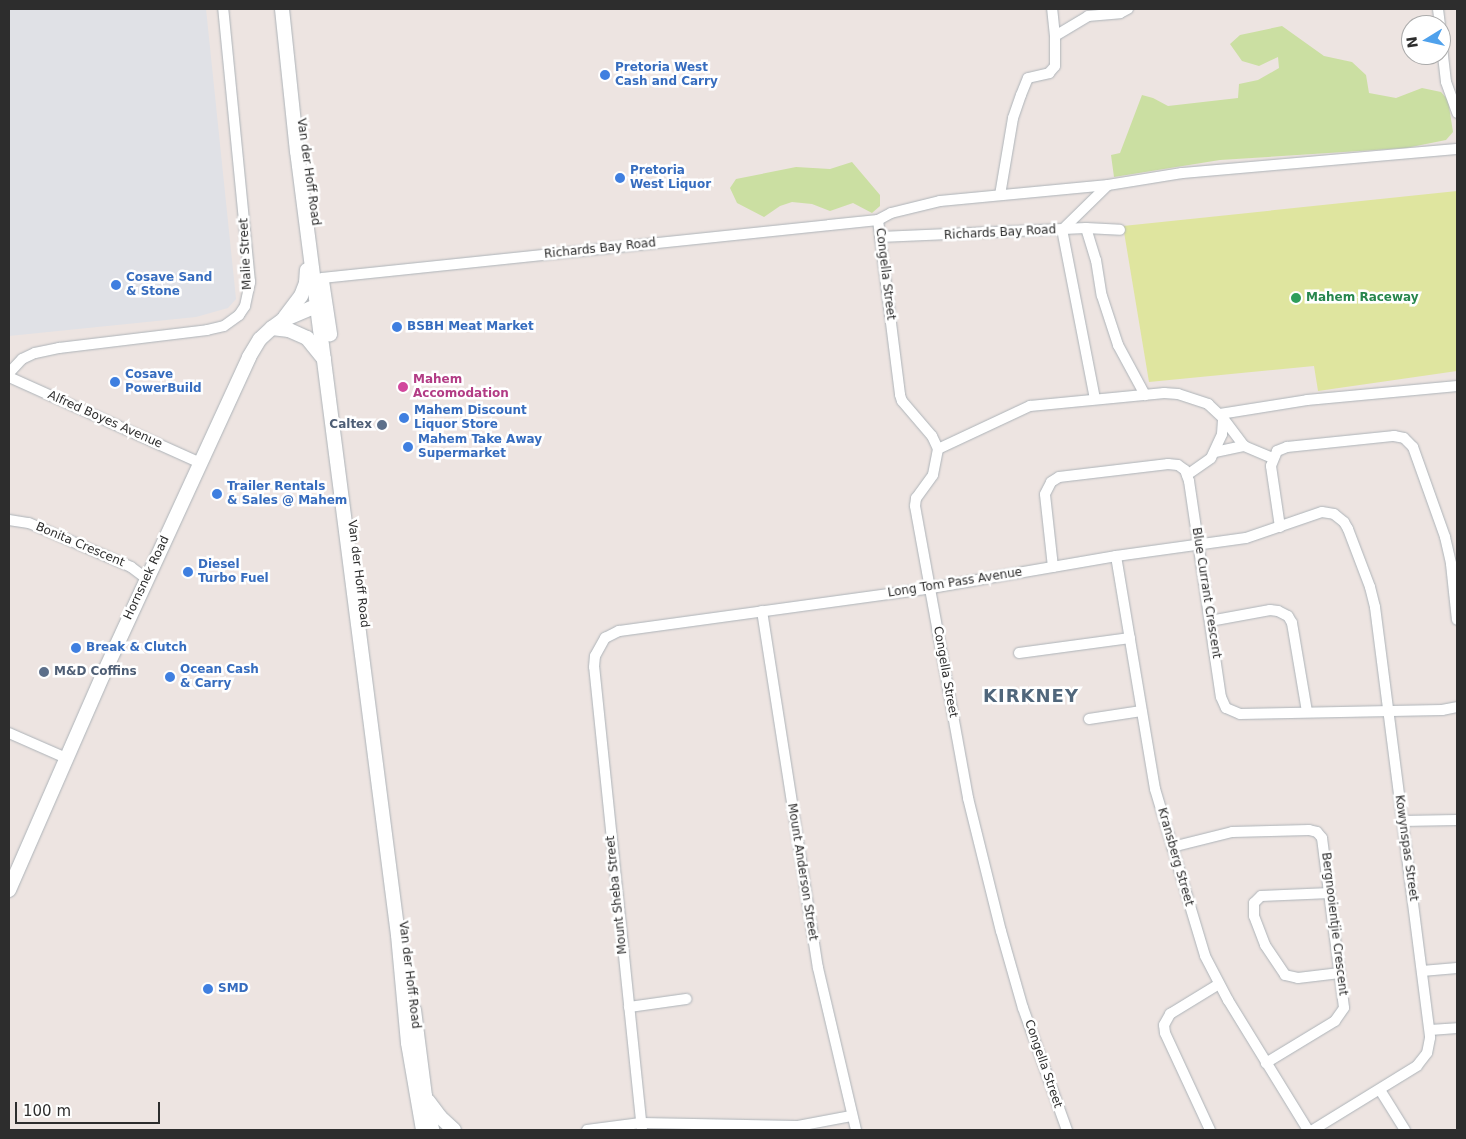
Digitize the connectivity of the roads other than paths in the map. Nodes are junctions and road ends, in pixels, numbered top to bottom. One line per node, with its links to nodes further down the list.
1 (223, 9): 21 (street, Malie Street)
2 (1052, 9): 5 (street)
3 (1128, 9): 5 (street)
4 (282, 13): 13 (main road, Van der Hoff Road); 17 (main road, Van der Hoff Road)
5 (1055, 36): 10 (street)
6 (1444, 65): 7 (street)
7 (1457, 113)
8 (1457, 149): 9 (street, Richards Bay Road)
9 (1108, 185): 10 (street, Richards Bay Road); 14 (street)
10 (1000, 194): 11 (street, Richards Bay Road)
11 (878, 220): 16 (street, Congella Street); 17 (street, Richards Bay Road)
12 (1086, 228): 14 (street, Richards Bay Road); 15 (street, Richards Bay Road); 24 (street)
13 (308, 230): 18 (main road, Van der Hoff Road); 19 (main road)
14 (1062, 230): 16 (street, Richards Bay Road); 25 (street)
15 (1120, 230)
16 (880, 237): 28 (street, Congella Street)
17 (322, 278): 18 (main road, Van der Hoff Road)
18 (321, 304): 19 (main road, Hornsnek Road); 20 (main road, Van der Hoff Road); 69 (main road, Van der Hoff Road)
19 (277, 324): 20 (main road); 31 (main road, Hornsnek Road)
20 (324, 359): 72 (main road, Van der Hoff Road)
21 (9, 373)
22 (9, 377): 31 (street, Alfred Boyes Avenue)
23 (1457, 386): 26 (street)
24 (1145, 395): 25 (street); 26 (street)
25 (1095, 399): 28 (street)
26 (1222, 416): 27 (street); 29 (street)
27 (1244, 446): 29 (street); 30 (street)
28 (938, 449): 40 (street, Congella Street)
29 (1215, 452): 32 (street)
30 (1272, 458): 35 (street); 43 (street)
31 (200, 463): 39 (main road, Hornsnek Road)
32 (1187, 474): 36 (street, Blue Currant Crescent); 38 (street)
33 (1334, 514): 35 (street, Long Tom Pass Avenue); 50 (street, Kowynspas Street)
34 (9, 520): 39 (street, Bonita Crescent)
35 (1280, 527): 36 (street, Long Tom Pass Avenue)
36 (1198, 545): 37 (street, Long Tom Pass Avenue); 42 (street, Blue Currant Crescent)
37 (1116, 556): 38 (street, Long Tom Pass Avenue); 44 (street, Kransberg Street)
38 (1053, 567): 40 (street, Long Tom Pass Avenue)
39 (147, 579): 53 (main road, Hornsnek Road)
40 (931, 588): 41 (street, Long Tom Pass Avenue); 77 (street, Congella Street)
41 (762, 611): 46 (street, Long Tom Pass Avenue); 70 (street, Mount Anderson Street)
42 (1210, 620): 49 (street, Blue Currant Crescent); 49 (street)
43 (1457, 620)
44 (1130, 638): 45 (street); 48 (street, Kransberg Street)
45 (1020, 653)
46 (594, 667): 64 (street, Mount Sheba Street)
47 (1457, 707): 50 (street, Blue Currant Crescent)
48 (1142, 711): 51 (street); 56 (street, Kransberg Street)
49 (1307, 712): 50 (street, Blue Currant Crescent)
50 (1389, 712): 55 (street, Kowynspas Street)
51 (1088, 719)
52 (9, 733): 53 (street)
53 (66, 758): 57 (main road, Hornsnek Road)
54 (1457, 820): 55 (street)
55 (1402, 821): 60 (street, Kowynspas Street)
56 (1172, 847): 58 (street, Bergnooientjie Crescent); 62 (street, Kransberg Street)
57 (9, 890)
58 (1330, 893): 61 (street, Bergnooientjie Crescent); 61 (street)
59 (1457, 968): 60 (street)
60 (1422, 971): 66 (street, Kowynspas Street)
61 (1340, 973): 67 (street, Bergnooientjie Crescent)
62 (1218, 984): 67 (street, Kransberg Street); 78 (street)
63 (686, 999): 64 (street)
64 (629, 1007): 71 (street, Mount Sheba Street)
65 (1457, 1028): 66 (street)
66 (1430, 1030): 68 (street, Kowynspas Street)
67 (1266, 1063): 79 (street, Kransberg Street)
68 (1380, 1090): 80 (street, Kowynspas Street); 81 (street)
69 (425, 1096): 73 (main road, Van der Hoff Road); 74 (main road)
70 (851, 1116): 71 (street); 76 (street, Mount Anderson Street)
71 (641, 1127): 75 (street)
72 (423, 1130)
73 (432, 1130)
74 (454, 1130)
75 (586, 1130)
76 (856, 1130)
77 (1067, 1130)
78 (1210, 1130)
79 (1308, 1130)
80 (1313, 1130)
81 (1404, 1130)

